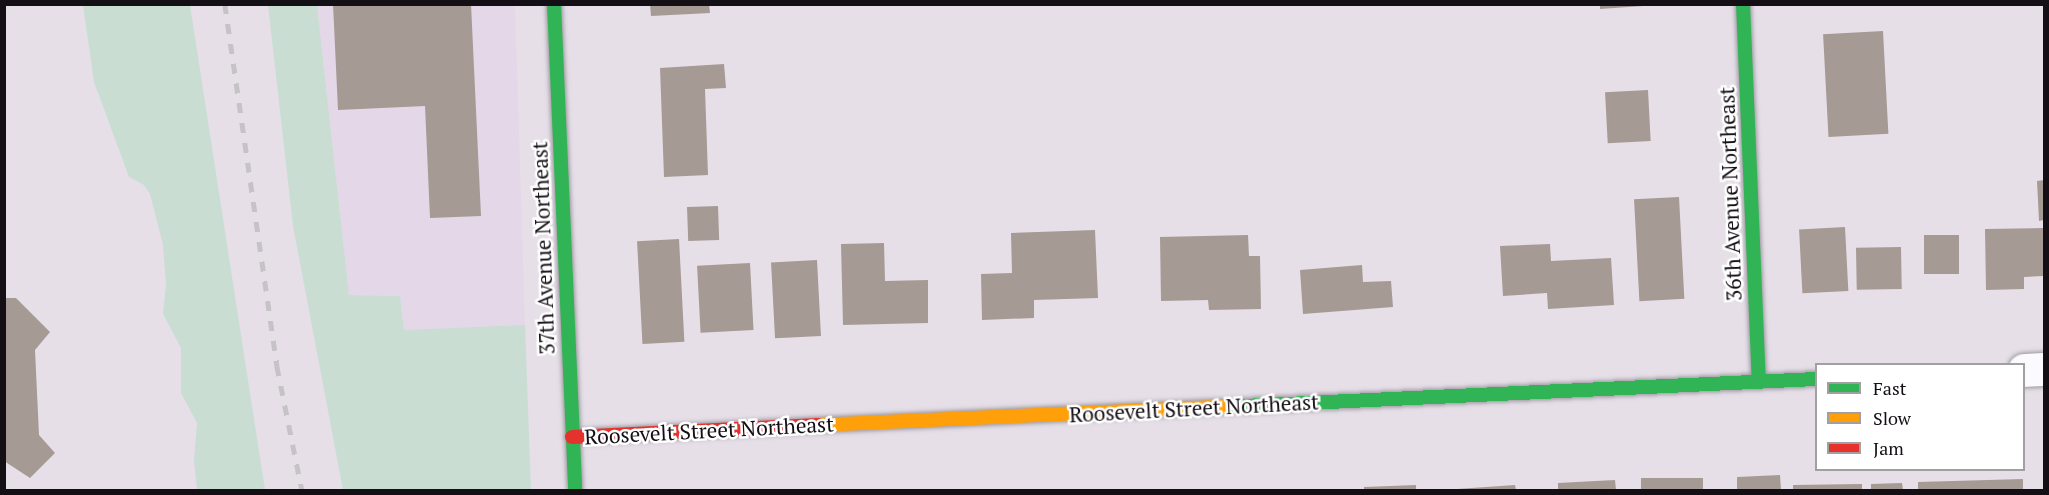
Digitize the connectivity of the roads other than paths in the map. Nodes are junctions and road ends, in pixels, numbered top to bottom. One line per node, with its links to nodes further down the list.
1 (554, 4): 7 (street, 37th Avenue Northeast)
2 (1743, 4): 6 (street, 36th Avenue Northeast)
3 (2044, 369): 4 (street)
4 (2025, 370)
5 (1815, 379): 6 (street, Roosevelt Street Northeast)
6 (1759, 381): 7 (street, Roosevelt Street Northeast)
7 (572, 437): 8 (street, 37th Avenue Northeast)
8 (575, 490)

